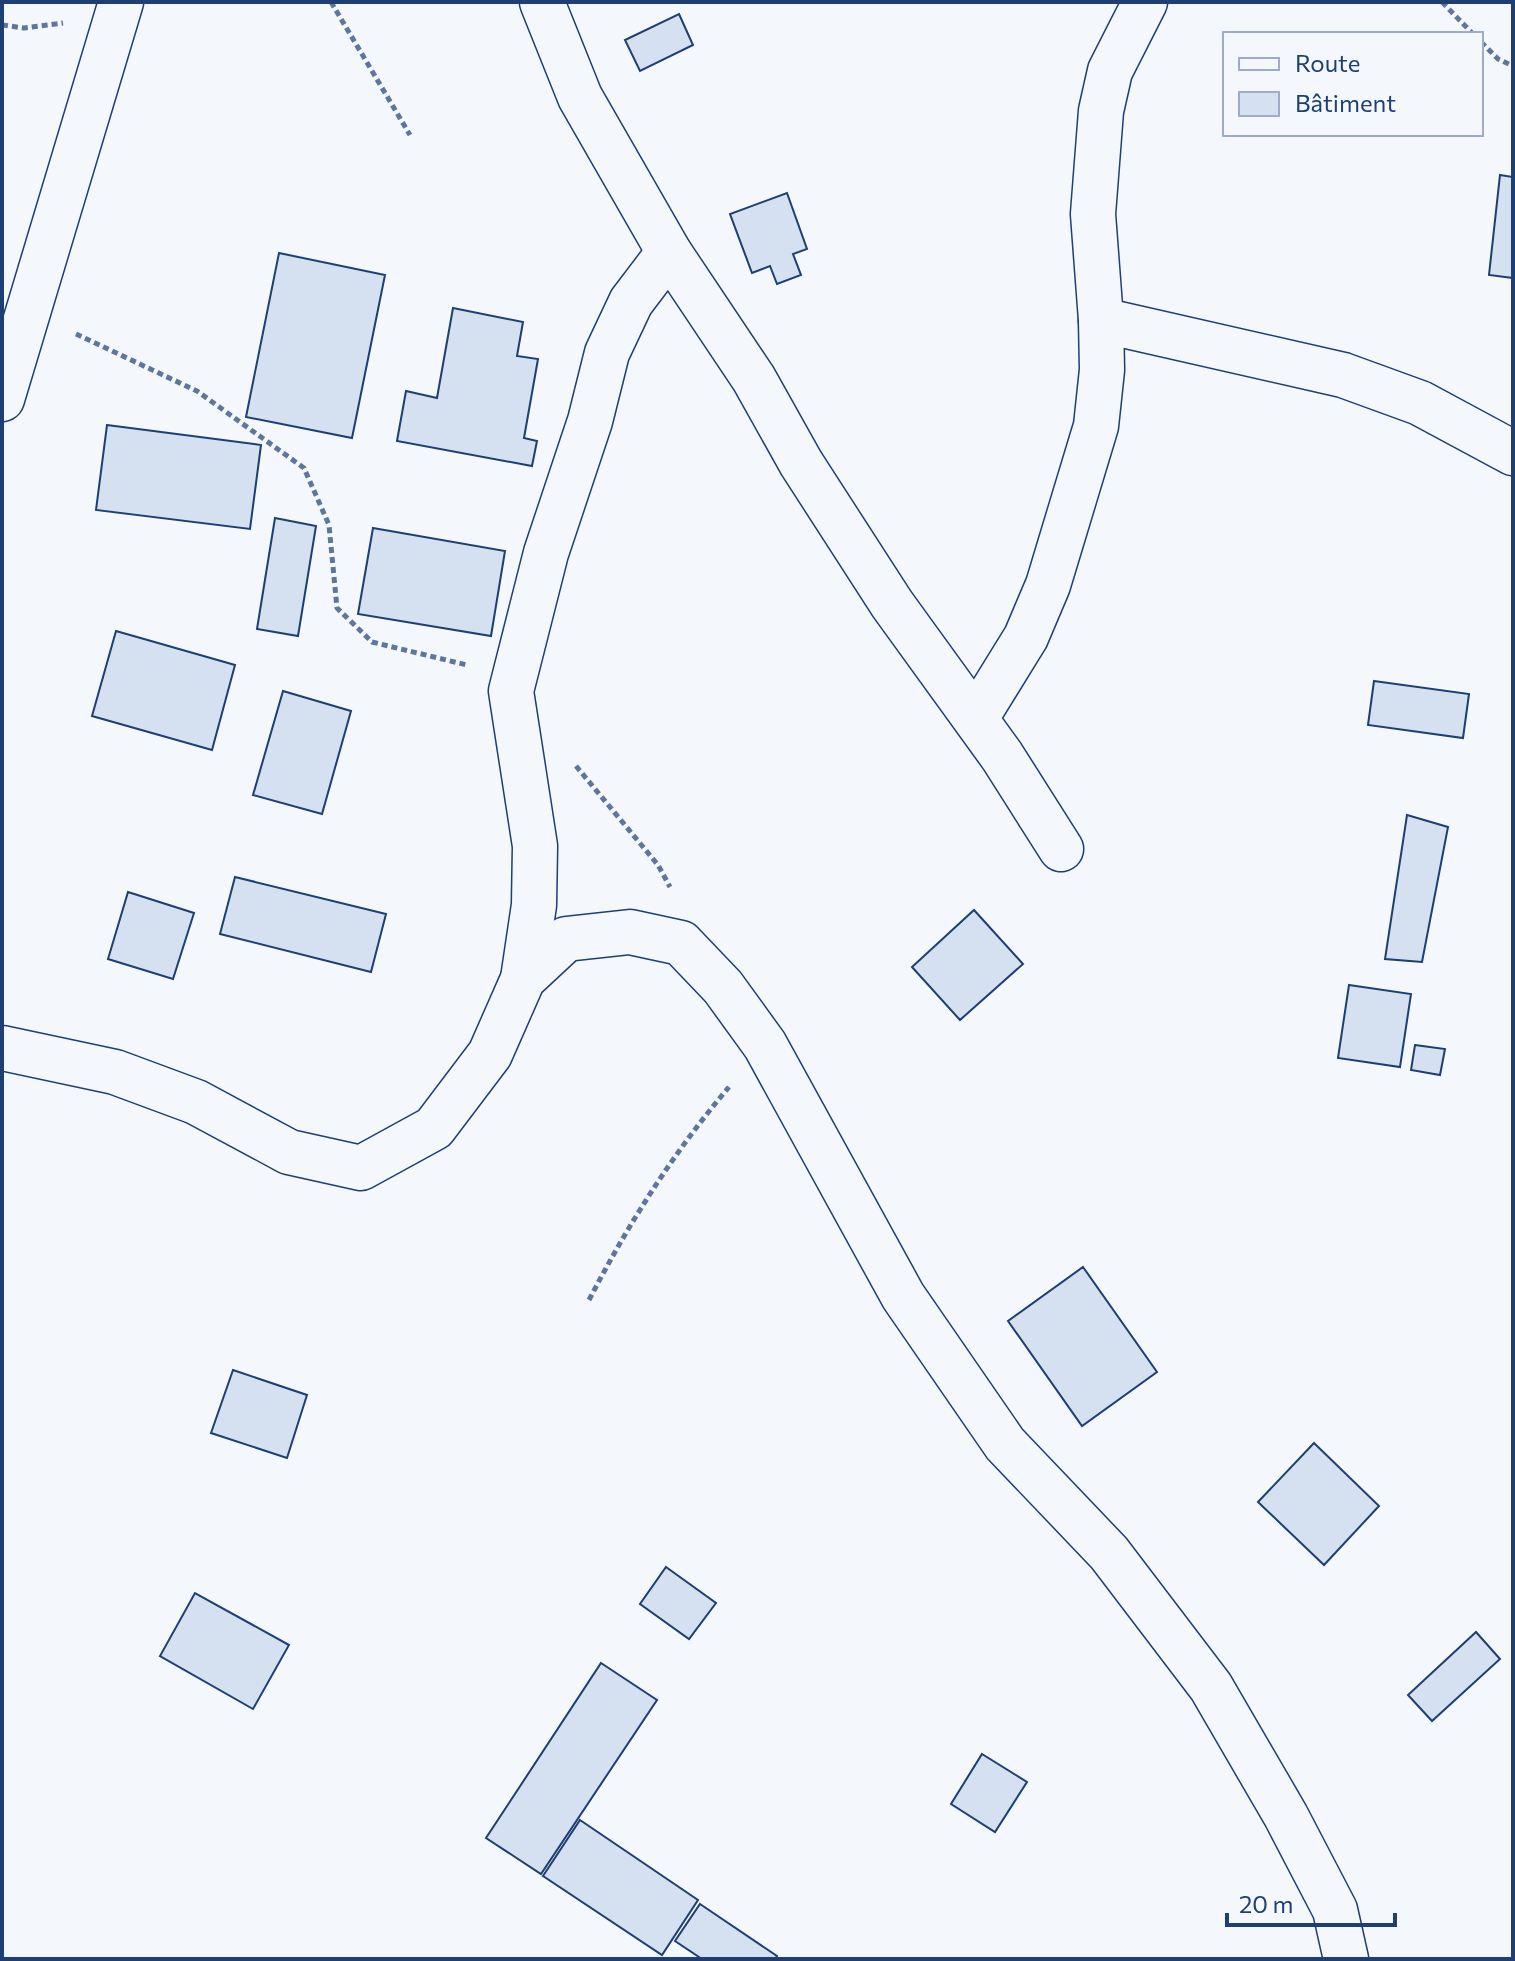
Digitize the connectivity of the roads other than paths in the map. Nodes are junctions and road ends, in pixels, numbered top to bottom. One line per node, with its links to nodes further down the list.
1 (121, 2): 6 (street)
2 (542, 2): 4 (street)
3 (1145, 2): 5 (street)
4 (669, 252): 8 (street); 10 (street)
5 (1101, 320): 7 (street); 8 (street)
6 (2, 399)
7 (1513, 453)
8 (976, 718): 9 (street)
9 (1061, 849)
10 (523, 979): 11 (street); 12 (street)
11 (2, 1048)
12 (1346, 1959)

